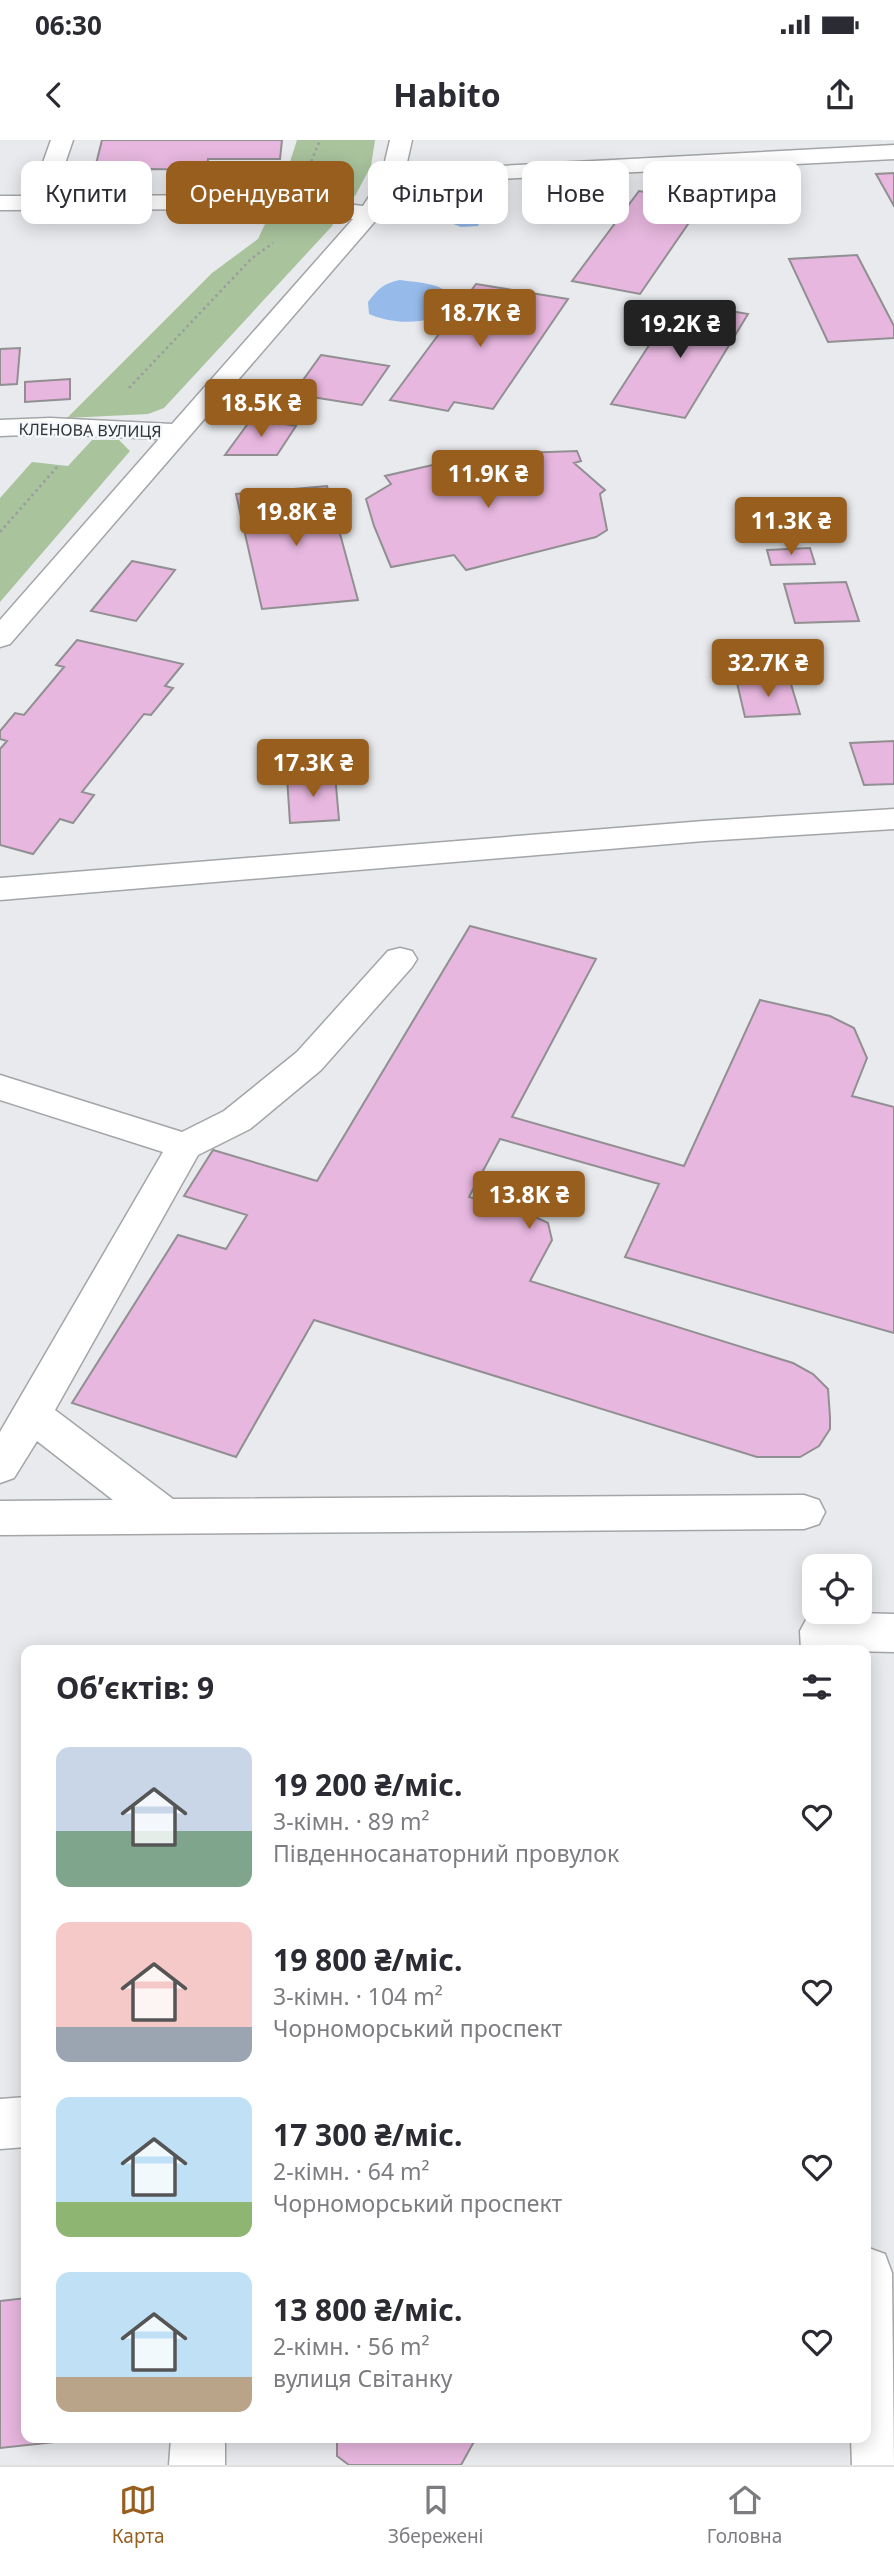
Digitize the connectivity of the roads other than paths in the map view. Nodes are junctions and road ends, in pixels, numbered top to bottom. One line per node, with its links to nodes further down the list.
1 (62, 140): 4 (street)
2 (401, 140): 5 (street)
3 (894, 152): 6 (street)
4 (55, 161)
5 (396, 161)
6 (508, 172)
7 (152, 200): 10 (street)
8 (21, 201): 9 (street)
9 (0, 202)
10 (368, 214)
11 (368, 215): 13 (street)
12 (0, 428): 13 (street, КЛЕНОВА ВУЛИЦЯ)
13 (179, 432): 14 (street)
14 (0, 638)
15 (894, 819): 16 (street)
16 (0, 889)
17 (400, 959): 19 (street)
18 (0, 1087): 19 (street)
19 (185, 1146): 20 (street)
20 (32, 1415): 21 (street); 23 (street)
21 (0, 1466)
22 (804, 1512): 23 (street)
23 (165, 1517): 24 (street)
24 (0, 1518)
25 (894, 1633): 26 (street)
26 (822, 1640)
27 (21, 2122): 28 (street)
28 (0, 2124)
29 (871, 2342): 32 (street)
30 (198, 2443): 31 (street)
31 (197, 2465)
32 (880, 2465)

